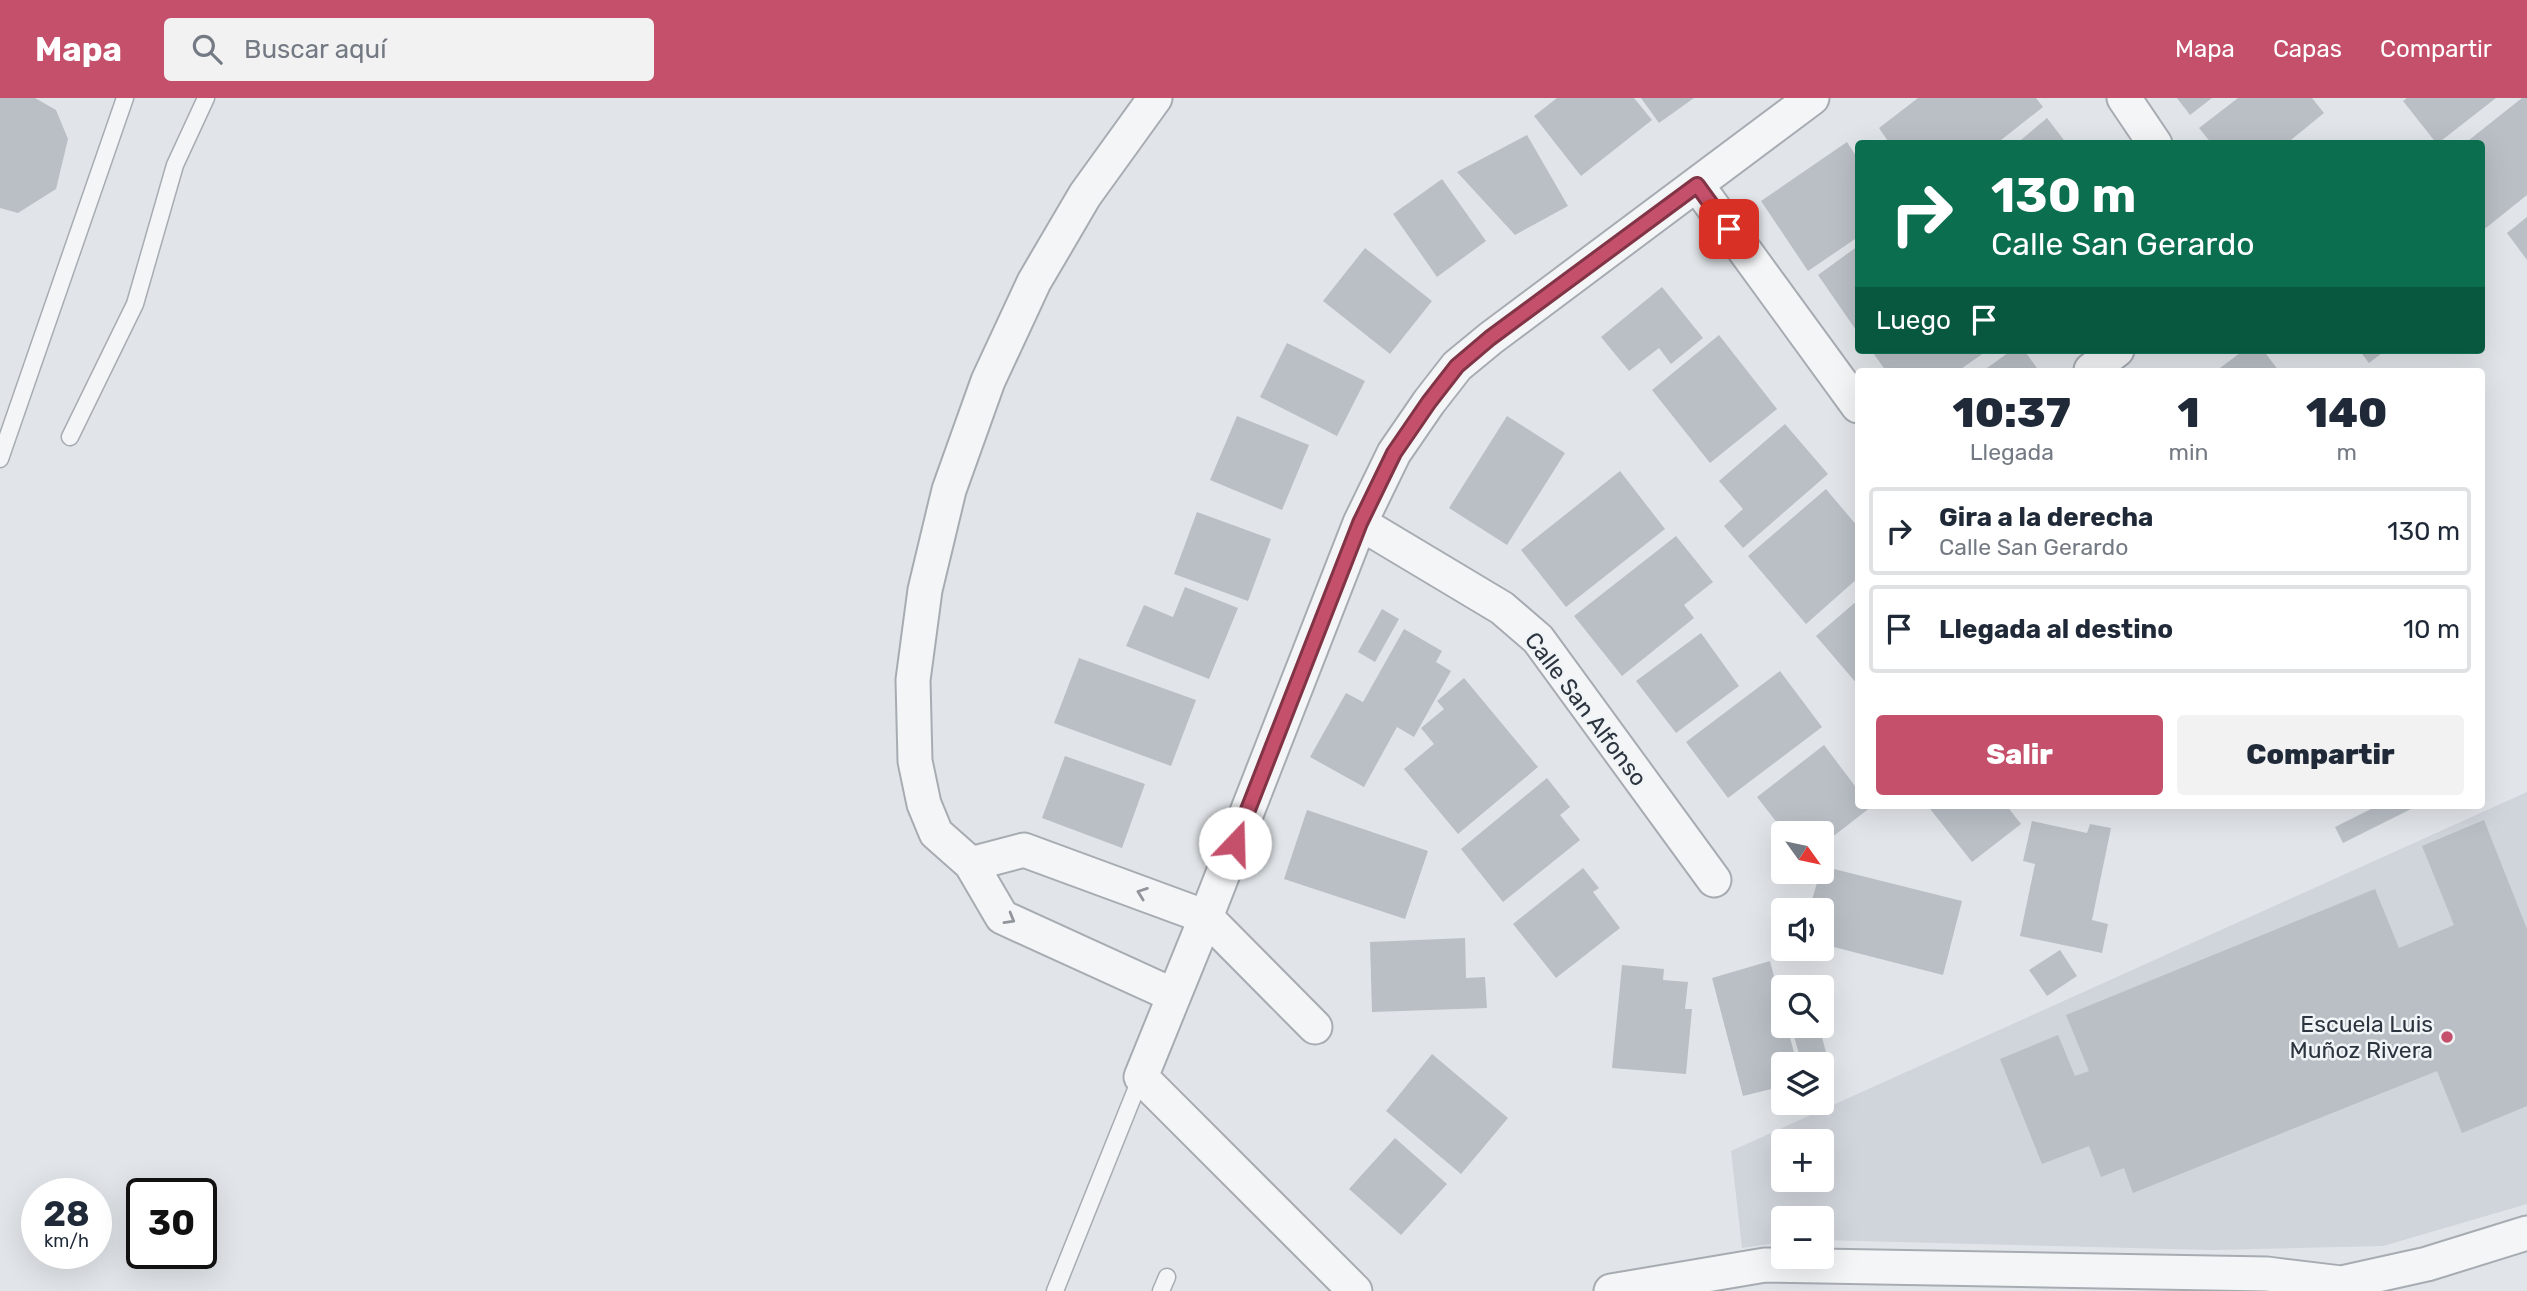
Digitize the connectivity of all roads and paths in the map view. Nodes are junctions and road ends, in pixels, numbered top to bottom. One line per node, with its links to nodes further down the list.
1 (125, 98): 10 (lane)
2 (206, 98): 9 (lane)
3 (1154, 98): 12 (street)
4 (1811, 98): 7 (street)
5 (2124, 98): 6 (street)
6 (2152, 140)
7 (1697, 185): 8 (street); 11 (street)
8 (1855, 402)
9 (70, 437)
10 (0, 459)
11 (1360, 523): 13 (street, Calle San Alfonso); 14 (street)
12 (971, 864): 14 (street, one-way to 12); 15 (street, one-way to 15)
13 (1714, 880)
14 (1206, 917): 15 (street); 16 (street)
15 (1173, 995): 17 (street)
16 (1315, 1027)
17 (1142, 1077): 19 (lane); 20 (street)
18 (2527, 1233): 21 (street)
19 (1055, 1291)
20 (1355, 1291)
21 (1611, 1291)

